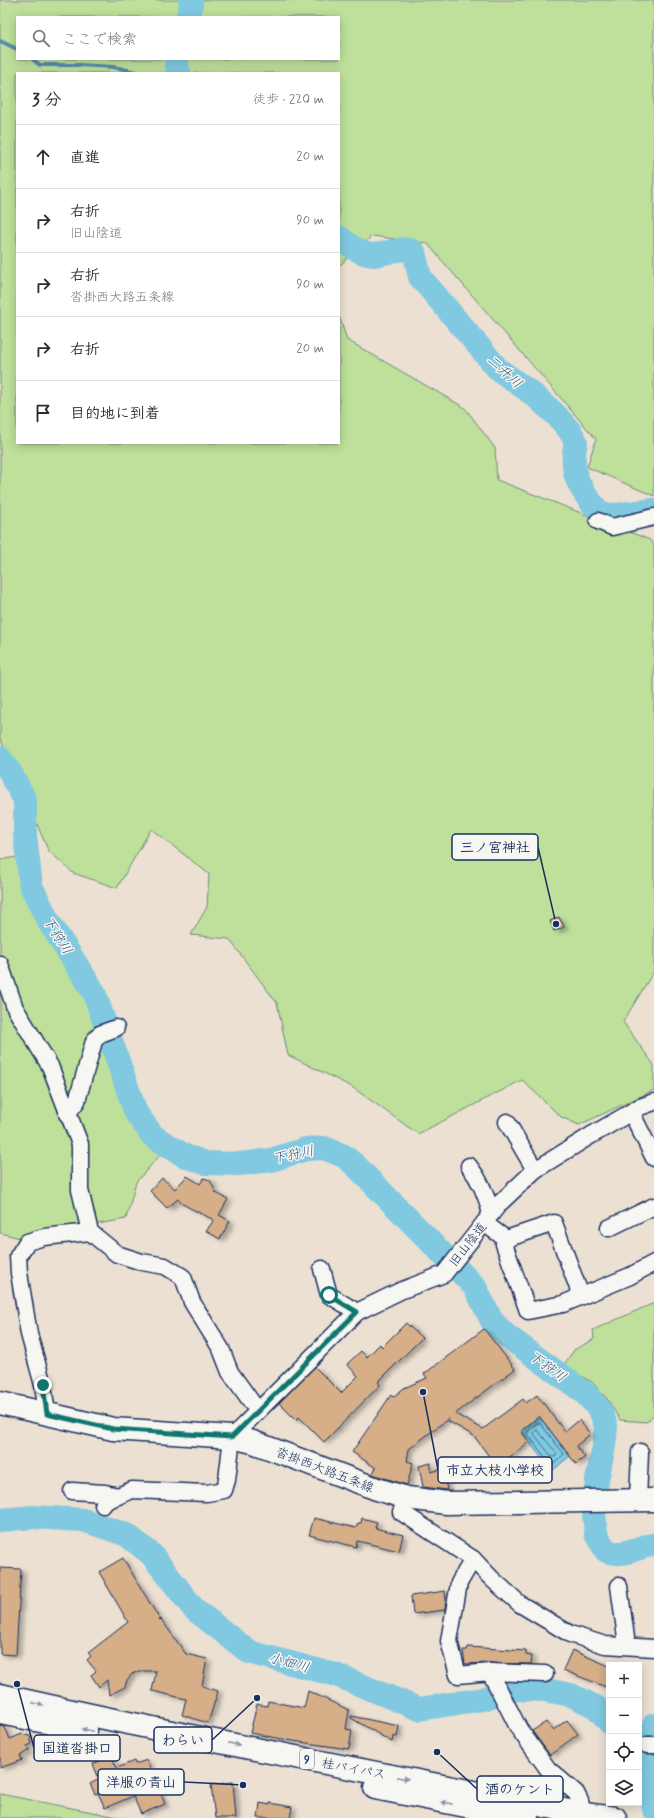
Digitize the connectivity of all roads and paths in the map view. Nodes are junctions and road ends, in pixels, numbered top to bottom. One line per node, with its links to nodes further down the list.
1 (654, 517): 2 (street)
2 (598, 521)
3 (0, 964): 7 (street)
4 (110, 1030): 7 (street)
5 (654, 1102): 6 (street, 旧山陰道)
6 (631, 1112): 9 (street); 11 (street, 旧山陰道)
7 (67, 1114): 15 (street)
8 (507, 1122): 11 (street)
9 (654, 1158)
10 (469, 1166): 13 (street)
11 (535, 1170): 13 (street, 旧山陰道)
12 (654, 1206): 14 (street)
13 (487, 1219): 16 (street); 20 (street, 旧山陰道)
14 (609, 1228)
15 (90, 1232): 22 (street); 23 (street)
16 (506, 1239): 19 (street); 19 (street)
17 (654, 1263): 19 (street)
18 (322, 1269): 20 (street)
19 (581, 1296)
20 (357, 1312): 22 (street, 旧山陰道)
21 (0, 1403): 23 (main road, 沓掛西大路五条線)
22 (258, 1411): 24 (street, 旧山陰道)
23 (47, 1414): 24 (main road, 沓掛西大路五条線)
24 (232, 1437): 27 (street); 28 (main road, 沓掛西大路五条線)
25 (640, 1452): 29 (street)
26 (81, 1488): 27 (street)
27 (118, 1496): 30 (street)
28 (407, 1498): 29 (main road, 沓掛西大路五条線); 31 (street)
29 (646, 1500)
30 (102, 1505)
31 (473, 1559): 33 (street); 36 (street)
32 (619, 1586): 33 (street)
33 (627, 1645): 34 (street)
34 (654, 1648)
35 (545, 1674): 36 (street)
36 (491, 1675): 39 (street)
37 (0, 1695): 39 (main road, 桂バイパス / 9, one-way to 39)
38 (0, 1712): 40 (main road, 桂バイパス / 9, one-way to 38)
39 (584, 1816): 41 (main road, 桂バイパス / 9)
40 (527, 1818)
41 (615, 1818)

